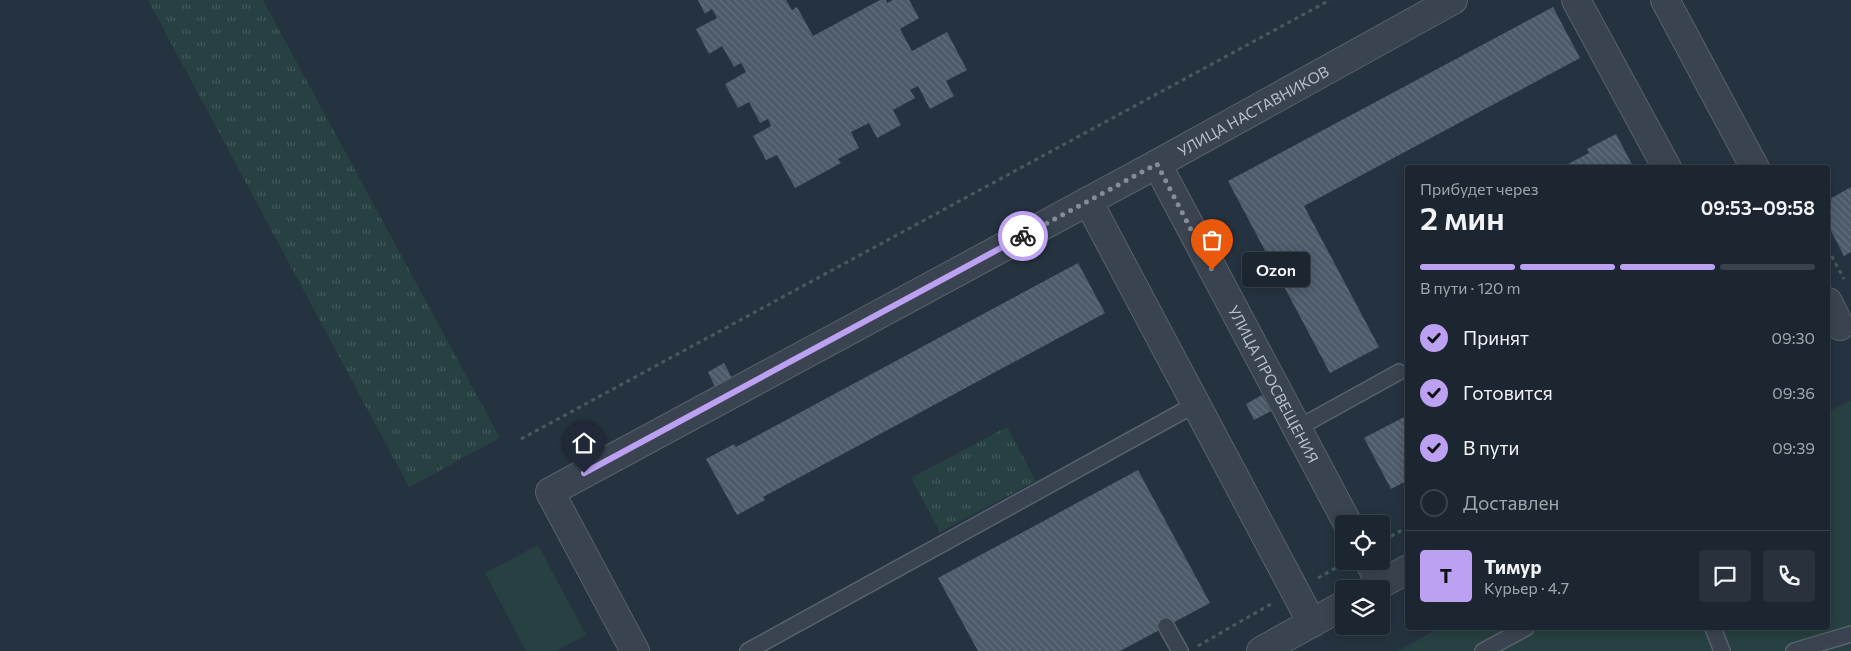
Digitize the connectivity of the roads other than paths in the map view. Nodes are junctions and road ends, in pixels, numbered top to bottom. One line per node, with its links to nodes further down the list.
1 (1453, 0): 4 (street, УЛИЦА НАСТАВНИКОВ)
2 (1576, 0): 5 (street)
3 (1665, 0): 6 (street)
4 (1157, 164): 7 (street, УЛИЦА НАСТАВНИКОВ); 12 (street, УЛИЦА ПРОСВЕЩЕНИЯ)
5 (1665, 165)
6 (1753, 165)
7 (1088, 201): 11 (street); 22 (street, УЛИЦА НАСТАВНИКОВ)
8 (1830, 306): 9 (street)
9 (1840, 327)
10 (1399, 372): 12 (lane)
11 (1196, 404): 17 (street); 23 (lane)
12 (1296, 429): 13 (street, УЛИЦА ПРОСВЕЩЕНИЯ)
13 (1343, 515)
14 (1405, 570): 15 (street)
15 (1374, 578)
16 (1335, 609): 17 (street)
17 (1312, 623): 25 (street)
18 (1166, 626): 24 (lane)
19 (1522, 630): 26 (lane)
20 (1714, 630): 27 (lane)
21 (1851, 634): 28 (lane)
22 (635, 651)
23 (748, 651)
24 (1180, 651)
25 (1261, 651)
26 (1483, 651)
27 (1722, 651)
28 (1794, 651)

